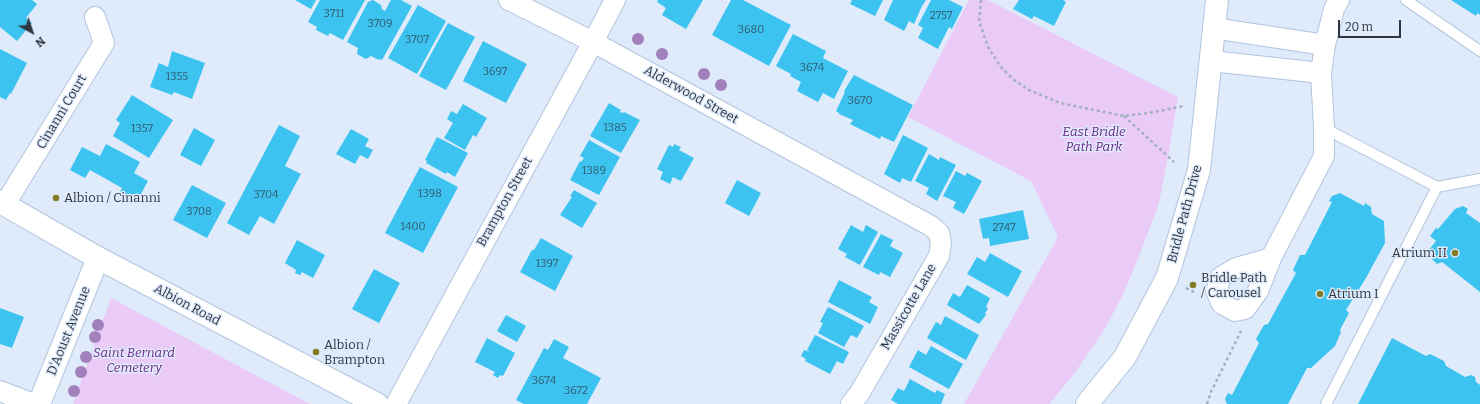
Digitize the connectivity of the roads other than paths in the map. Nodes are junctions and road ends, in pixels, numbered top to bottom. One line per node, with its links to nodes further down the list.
1 (509, 0): 8 (street, Alderwood Street)
2 (615, 0): 8 (street, Brampton Street)
3 (1217, 0): 7 (street, Bridle Path Drive)
4 (1339, 0): 9 (street)
5 (1406, 0): 10 (lane)
6 (95, 17): 17 (street, Cinanni Court)
7 (1213, 28): 9 (street); 11 (street, Bridle Path Drive)
8 (593, 42): 16 (street, Alderwood Street); 24 (street, Brampton Street)
9 (1325, 45): 12 (street)
10 (1480, 51)
11 (1211, 61): 12 (street); 26 (street, Bridle Path Drive)
12 (1321, 73): 13 (street)
13 (1324, 128): 15 (lane); 19 (street)
14 (1480, 179): 15 (lane)
15 (1437, 187): 27 (lane)
16 (871, 194): 25 (street, Massicotte Lane)
17 (3, 203): 18 (street, Albion Road)
18 (98, 258): 22 (street, D'Aoust Avenue); 23 (street, Albion Road)
19 (1271, 258): 19 (street)
20 (0, 391): 21 (street)
21 (34, 404)
22 (39, 404)
23 (376, 404)
24 (396, 404)
25 (851, 404)
26 (1087, 404)
27 (1326, 404)

